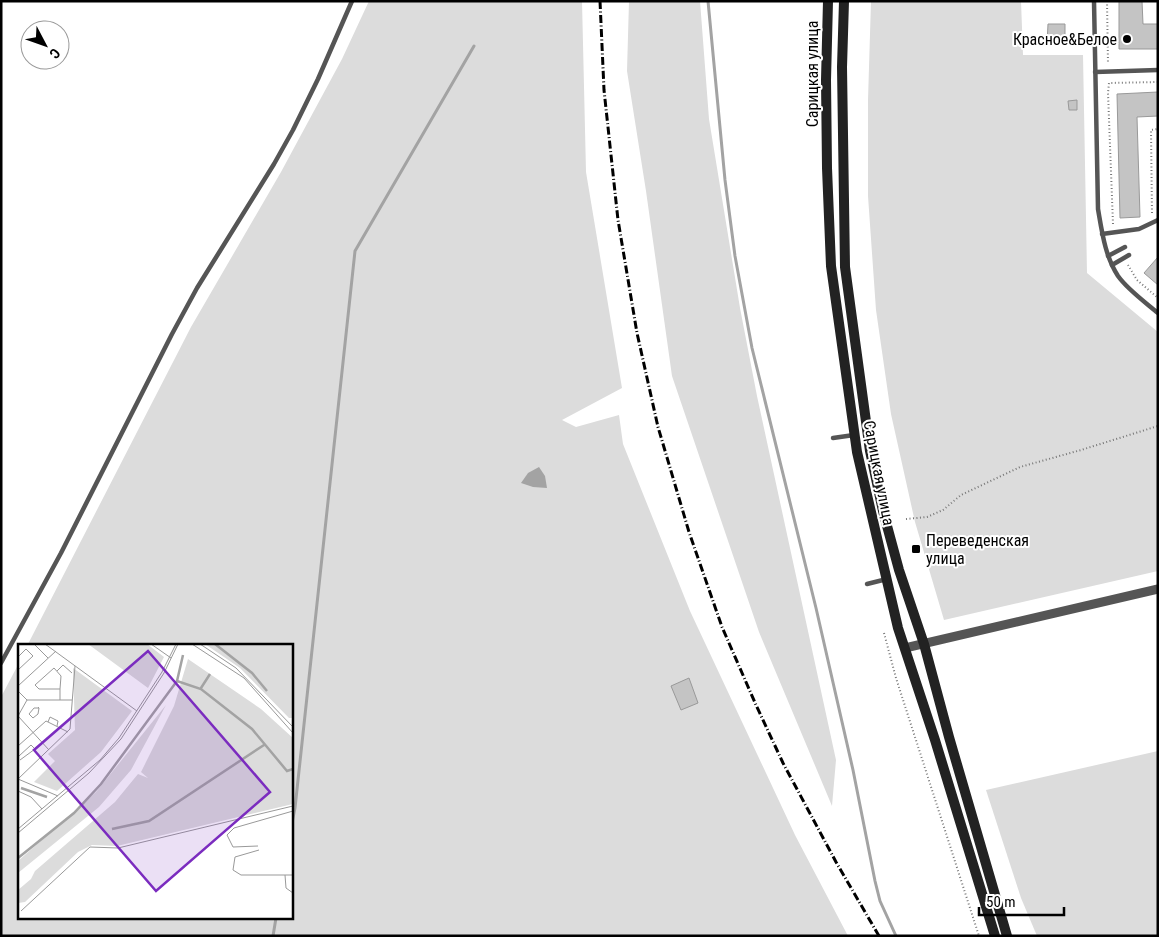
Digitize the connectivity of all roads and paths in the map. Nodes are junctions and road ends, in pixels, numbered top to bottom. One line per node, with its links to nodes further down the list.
1 (352, 1): 33 (lane)
2 (828, 1): 24 (street, Сарицкая улица)
3 (844, 1): 31 (street, Сарицкая улица)
4 (1094, 1): 7 (lane)
5 (1107, 1): 8 (path)
6 (1158, 70): 8 (lane)
7 (1095, 72): 8 (lane); 15 (lane)
8 (1108, 72): 10 (path)
9 (1158, 82): 10 (path)
10 (1109, 83): 14 (path)
11 (1158, 129): 13 (path)
12 (1158, 220): 13 (lane)
13 (1152, 223): 14 (lane)
14 (1114, 232): 15 (lane)
15 (1102, 234): 18 (lane)
16 (1125, 247): 18 (lane)
17 (1130, 255): 19 (lane)
18 (1108, 256): 20 (lane)
19 (1123, 259): 20 (lane); 21 (path)
20 (1112, 264): 22 (lane)
21 (1158, 298)
22 (1158, 313)
23 (1158, 426): 26 (path)
24 (855, 435): 25 (lane); 27 (street, Сарицкая улица)
25 (833, 438)
26 (906, 519)
27 (887, 579): 28 (lane); 32 (street, Сарицкая улица)
28 (867, 584)
29 (1158, 589): 31 (street)
30 (884, 633): 34 (path)
31 (924, 644): 32 (street); 36 (street, Сарицкая улица)
32 (905, 648): 35 (street, Сарицкая улица)
33 (1, 663)
34 (979, 936)
35 (995, 936)
36 (1008, 936)

